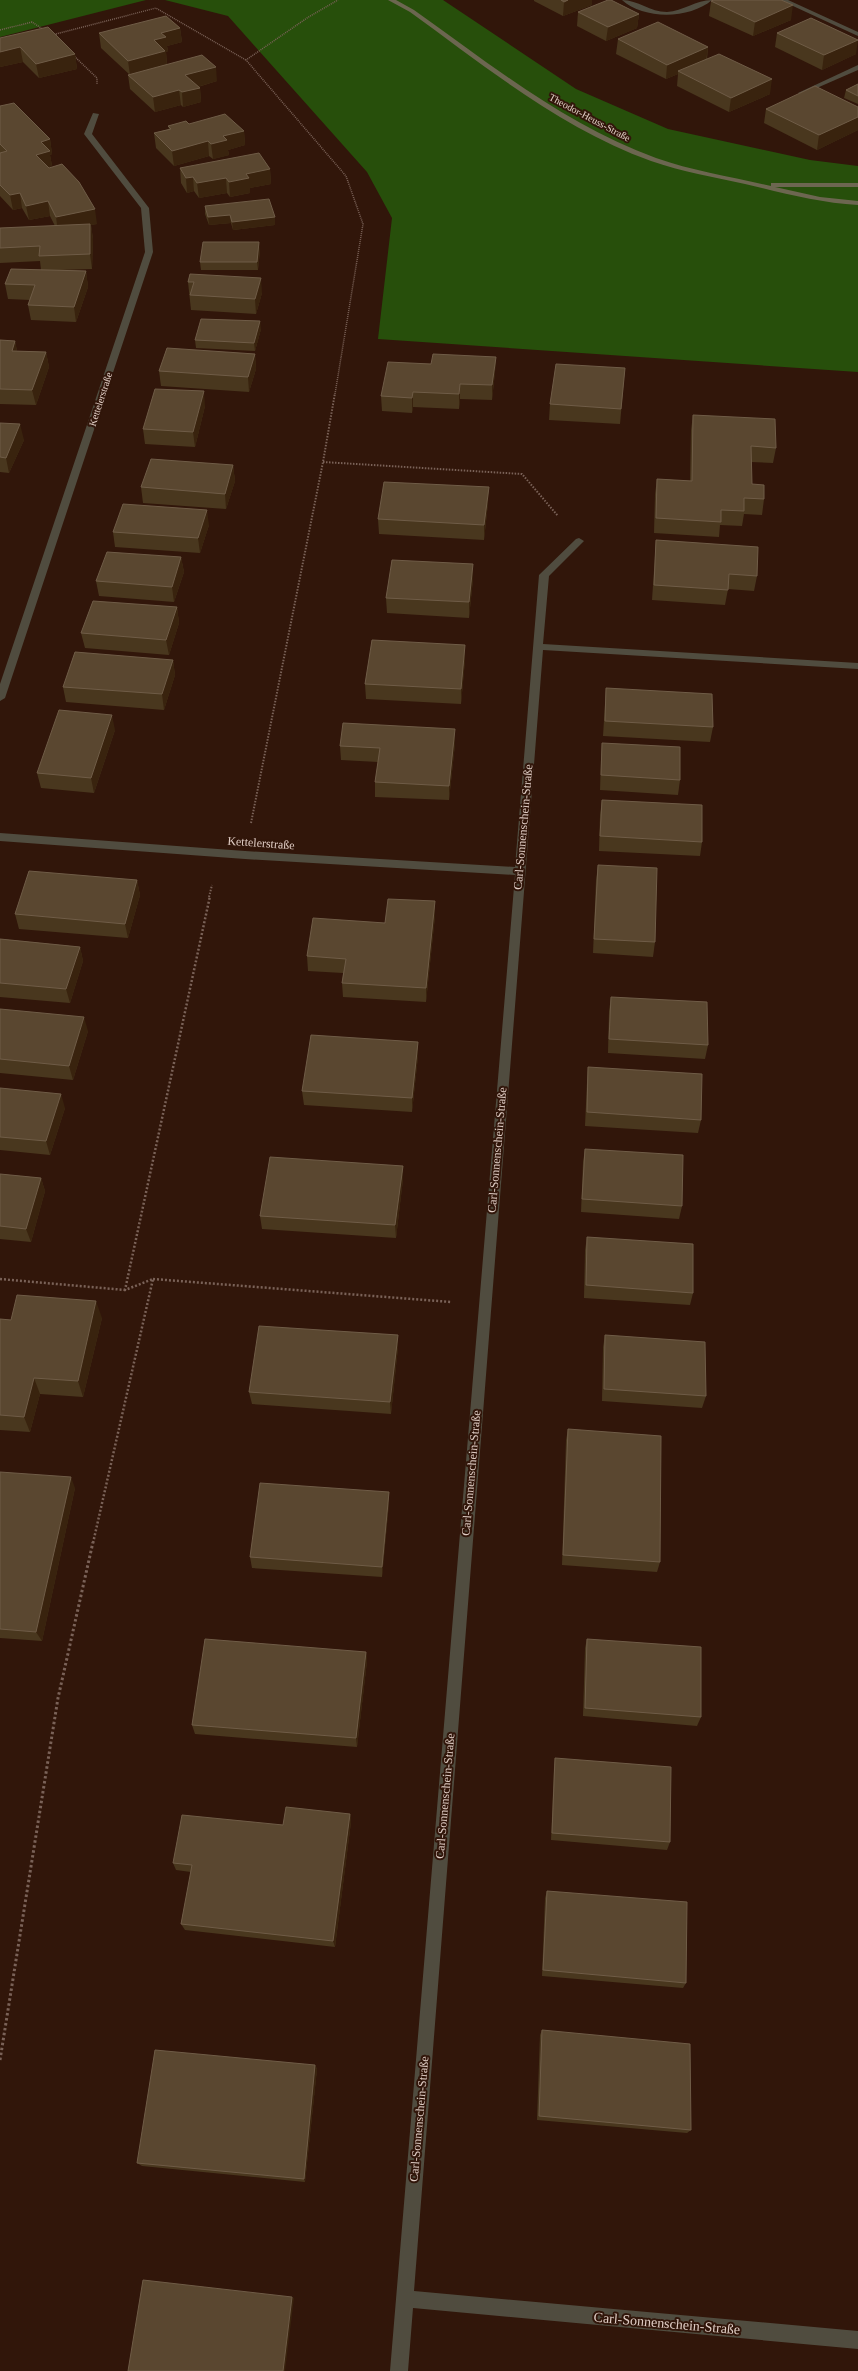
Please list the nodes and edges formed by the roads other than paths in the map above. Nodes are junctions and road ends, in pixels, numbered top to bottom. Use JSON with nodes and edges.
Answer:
{"nodes":[{"id":1,"x":391,"y":0,"type":"edge"},
{"id":2,"x":625,"y":0,"type":"edge"},
{"id":3,"x":709,"y":0,"type":"edge"},
{"id":4,"x":783,"y":0,"type":"edge"},
{"id":5,"x":858,"y":34,"type":"edge"},
{"id":6,"x":858,"y":67,"type":"edge"},
{"id":7,"x":801,"y":93,"type":"edge"},
{"id":8,"x":95,"y":114,"type":"road end"},
{"id":9,"x":757,"y":185,"type":"junction"},
{"id":10,"x":858,"y":185,"type":"edge"},
{"id":11,"x":858,"y":202,"type":"edge"},
{"id":12,"x":579,"y":541,"type":"road end"},
{"id":13,"x":538,"y":647,"type":"junction"},
{"id":14,"x":858,"y":666,"type":"edge"},
{"id":15,"x":0,"y":698,"type":"edge"},
{"id":16,"x":0,"y":837,"type":"edge"},
{"id":17,"x":520,"y":871,"type":"junction"},
{"id":18,"x":404,"y":2299,"type":"junction"},
{"id":19,"x":858,"y":2340,"type":"edge"},
{"id":20,"x":399,"y":2371,"type":"edge"}],
"edges":[{"from":1,"to":9,"type":"street","name":"Theodor-Heuss-Straße"},
{"from":2,"to":3,"type":"street"},
{"from":4,"to":5,"type":"street"},
{"from":6,"to":7,"type":"street"},
{"from":8,"to":15,"type":"street","name":"Kettelerstraße"},
{"from":9,"to":10,"type":"street","name":"Theodor-Heuss-Straße"},
{"from":9,"to":11,"type":"street","name":"Theodor-Heuss-Straße"},
{"from":12,"to":13,"type":"street","name":"Carl-Sonnenschein-Straße"},
{"from":13,"to":14,"type":"street"},
{"from":13,"to":17,"type":"street","name":"Carl-Sonnenschein-Straße"},
{"from":16,"to":17,"type":"street","name":"Kettelerstraße"},
{"from":17,"to":18,"type":"street","name":"Carl-Sonnenschein-Straße"},
{"from":18,"to":19,"type":"street","name":"Carl-Sonnenschein-Straße"},
{"from":18,"to":20,"type":"street","name":"Carl-Sonnenschein-Straße"}]}
